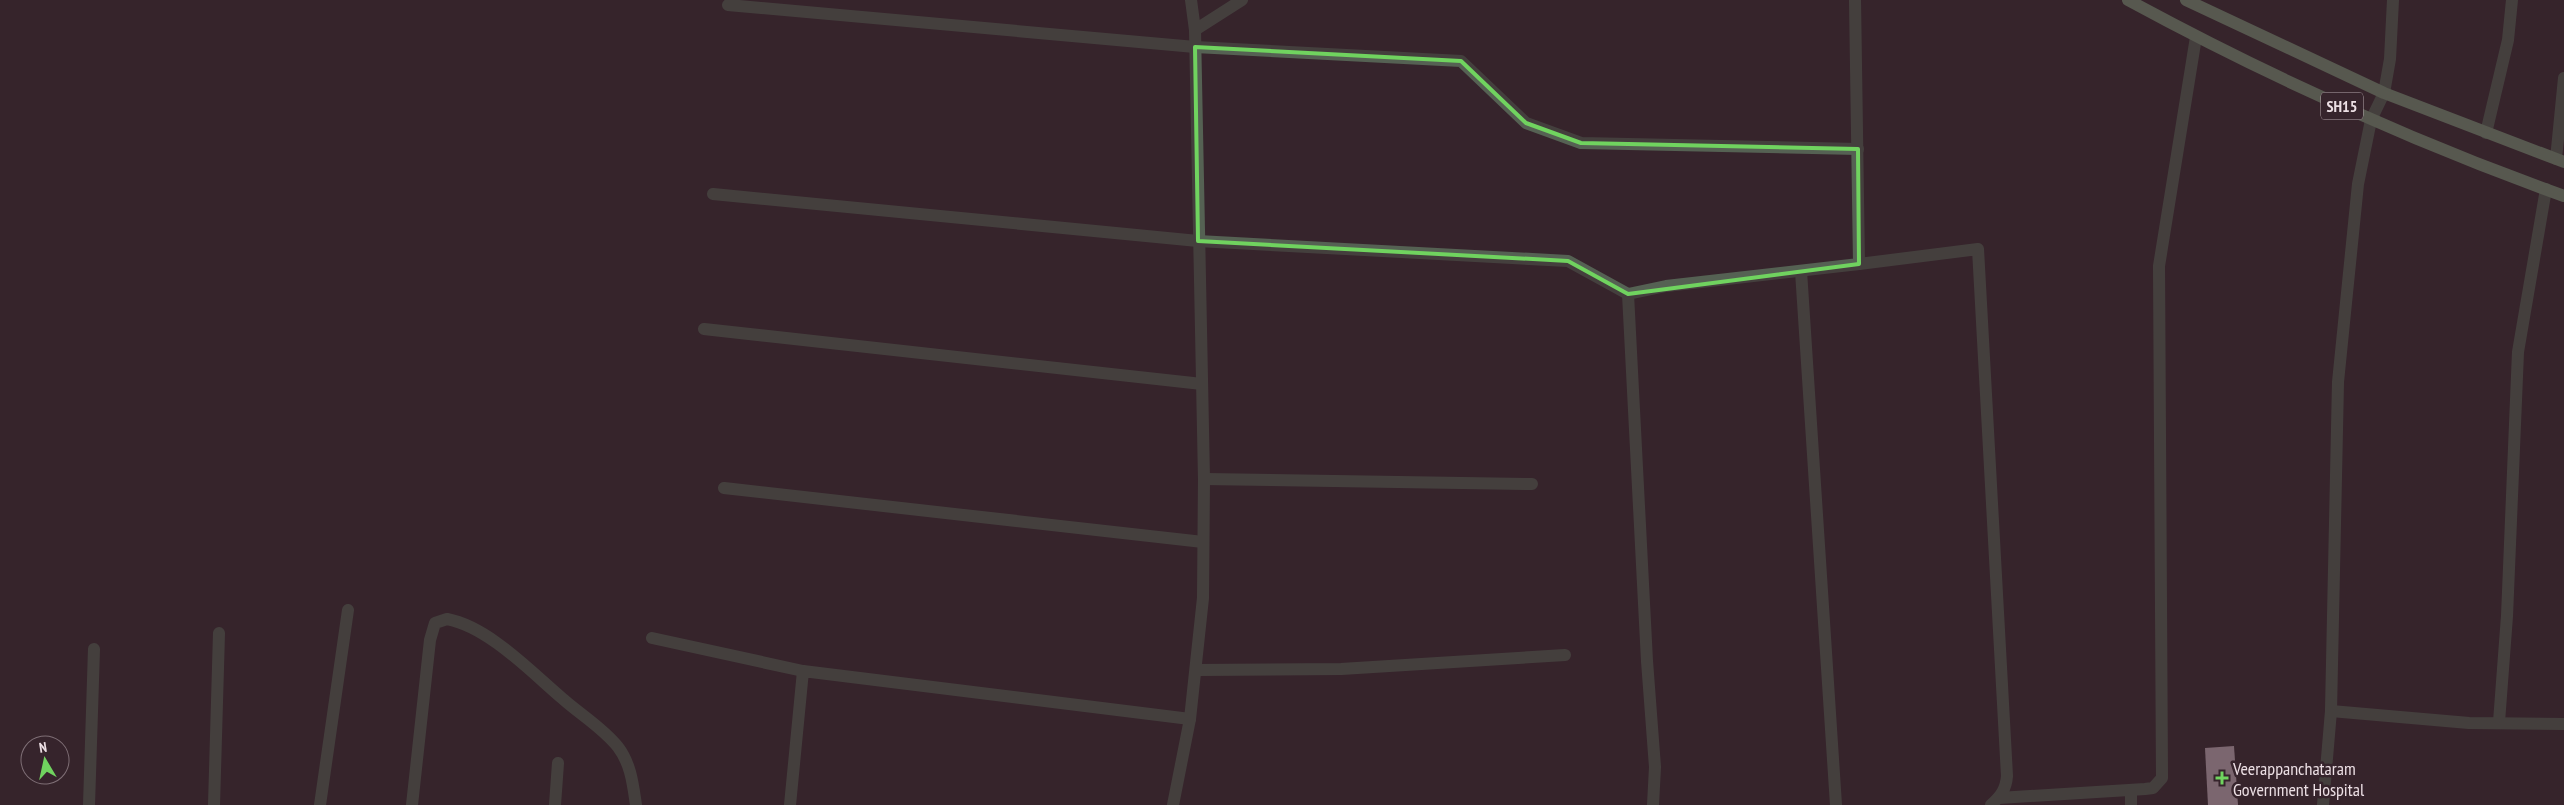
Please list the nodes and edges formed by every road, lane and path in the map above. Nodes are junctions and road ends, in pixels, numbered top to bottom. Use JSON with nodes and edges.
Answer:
{"nodes":[{"id":1,"x":1191,"y":0,"type":"edge"},
{"id":2,"x":1242,"y":0,"type":"edge"},
{"id":3,"x":1856,"y":0,"type":"edge"},
{"id":4,"x":2128,"y":0,"type":"edge"},
{"id":5,"x":2186,"y":0,"type":"edge"},
{"id":6,"x":2393,"y":0,"type":"edge"},
{"id":7,"x":2512,"y":0,"type":"edge"},
{"id":8,"x":728,"y":4,"type":"dead end"},
{"id":9,"x":1195,"y":30,"type":"junction"},
{"id":10,"x":2196,"y":38,"type":"junction"},
{"id":11,"x":1195,"y":47,"type":"junction"},
{"id":12,"x":2564,"y":78,"type":"edge"},
{"id":13,"x":2384,"y":93,"type":"junction"},
{"id":14,"x":2371,"y":120,"type":"junction"},
{"id":15,"x":2486,"y":133,"type":"junction"},
{"id":16,"x":1858,"y":149,"type":"junction"},
{"id":17,"x":2560,"y":161,"type":"edge"},
{"id":18,"x":2546,"y":189,"type":"junction"},
{"id":19,"x":713,"y":194,"type":"dead end"},
{"id":20,"x":2564,"y":196,"type":"edge"},
{"id":21,"x":1198,"y":241,"type":"junction"},
{"id":22,"x":1858,"y":264,"type":"junction"},
{"id":23,"x":1801,"y":271,"type":"junction"},
{"id":24,"x":1628,"y":294,"type":"junction"},
{"id":25,"x":704,"y":329,"type":"dead end"},
{"id":26,"x":1202,"y":384,"type":"junction"},
{"id":27,"x":1204,"y":479,"type":"junction"},
{"id":28,"x":1532,"y":484,"type":"dead end"},
{"id":29,"x":724,"y":488,"type":"dead end"},
{"id":30,"x":1203,"y":542,"type":"junction"},
{"id":31,"x":348,"y":610,"type":"dead end"},
{"id":32,"x":219,"y":633,"type":"dead end"},
{"id":33,"x":652,"y":638,"type":"dead end"},
{"id":34,"x":94,"y":648,"type":"dead end"},
{"id":35,"x":1565,"y":655,"type":"dead end"},
{"id":36,"x":1197,"y":670,"type":"junction"},
{"id":37,"x":803,"y":671,"type":"junction"},
{"id":38,"x":2331,"y":711,"type":"junction"},
{"id":39,"x":1190,"y":719,"type":"junction"},
{"id":40,"x":2499,"y":722,"type":"junction"},
{"id":41,"x":2564,"y":724,"type":"edge"},
{"id":42,"x":558,"y":763,"type":"dead end"},
{"id":43,"x":2131,"y":790,"type":"junction"},
{"id":44,"x":1995,"y":802,"type":"edge"},
{"id":45,"x":89,"y":805,"type":"edge"},
{"id":46,"x":214,"y":805,"type":"edge"},
{"id":47,"x":320,"y":805,"type":"edge"},
{"id":48,"x":412,"y":805,"type":"edge"},
{"id":49,"x":555,"y":805,"type":"edge"},
{"id":50,"x":636,"y":805,"type":"edge"},
{"id":51,"x":790,"y":805,"type":"edge"},
{"id":52,"x":1173,"y":805,"type":"edge"},
{"id":53,"x":1653,"y":805,"type":"edge"},
{"id":54,"x":1836,"y":805,"type":"edge"},
{"id":55,"x":2131,"y":805,"type":"edge"},
{"id":56,"x":2323,"y":805,"type":"edge"}],
"edges":[{"from":1,"to":9,"type":"street"},
{"from":2,"to":9,"type":"street"},
{"from":3,"to":16,"type":"street"},
{"from":4,"to":10,"type":"main road","number":"SH15"},
{"from":5,"to":13,"type":"main road","number":"SH15"},
{"from":6,"to":13,"type":"street"},
{"from":7,"to":15,"type":"street"},
{"from":8,"to":11,"type":"street"},
{"from":9,"to":11,"type":"street"},
{"from":10,"to":14,"type":"main road","number":"SH15"},
{"from":10,"to":43,"type":"street"},
{"from":11,"to":16,"type":"street"},
{"from":11,"to":21,"type":"street"},
{"from":12,"to":17,"type":"street"},
{"from":13,"to":14,"type":"street"},
{"from":13,"to":15,"type":"main road","number":"SH15"},
{"from":14,"to":18,"type":"main road","number":"SH15"},
{"from":14,"to":38,"type":"street"},
{"from":15,"to":17,"type":"main road","number":"SH15"},
{"from":16,"to":22,"type":"street"},
{"from":18,"to":20,"type":"main road","number":"SH15"},
{"from":18,"to":40,"type":"street"},
{"from":19,"to":21,"type":"street"},
{"from":21,"to":24,"type":"street"},
{"from":21,"to":26,"type":"street"},
{"from":22,"to":23,"type":"street"},
{"from":22,"to":44,"type":"street"},
{"from":23,"to":24,"type":"street"},
{"from":23,"to":54,"type":"street"},
{"from":24,"to":53,"type":"street"},
{"from":25,"to":26,"type":"street"},
{"from":26,"to":27,"type":"street"},
{"from":27,"to":28,"type":"street"},
{"from":27,"to":30,"type":"street"},
{"from":29,"to":30,"type":"street"},
{"from":30,"to":36,"type":"street"},
{"from":31,"to":47,"type":"street"},
{"from":32,"to":46,"type":"street"},
{"from":33,"to":37,"type":"street"},
{"from":34,"to":45,"type":"street"},
{"from":35,"to":36,"type":"street"},
{"from":36,"to":39,"type":"street"},
{"from":37,"to":39,"type":"street"},
{"from":37,"to":51,"type":"street"},
{"from":38,"to":40,"type":"street"},
{"from":38,"to":56,"type":"street"},
{"from":39,"to":52,"type":"street"},
{"from":40,"to":41,"type":"street"},
{"from":42,"to":49,"type":"street"},
{"from":43,"to":44,"type":"street"},
{"from":43,"to":55,"type":"street"},
{"from":48,"to":50,"type":"street"}]}
